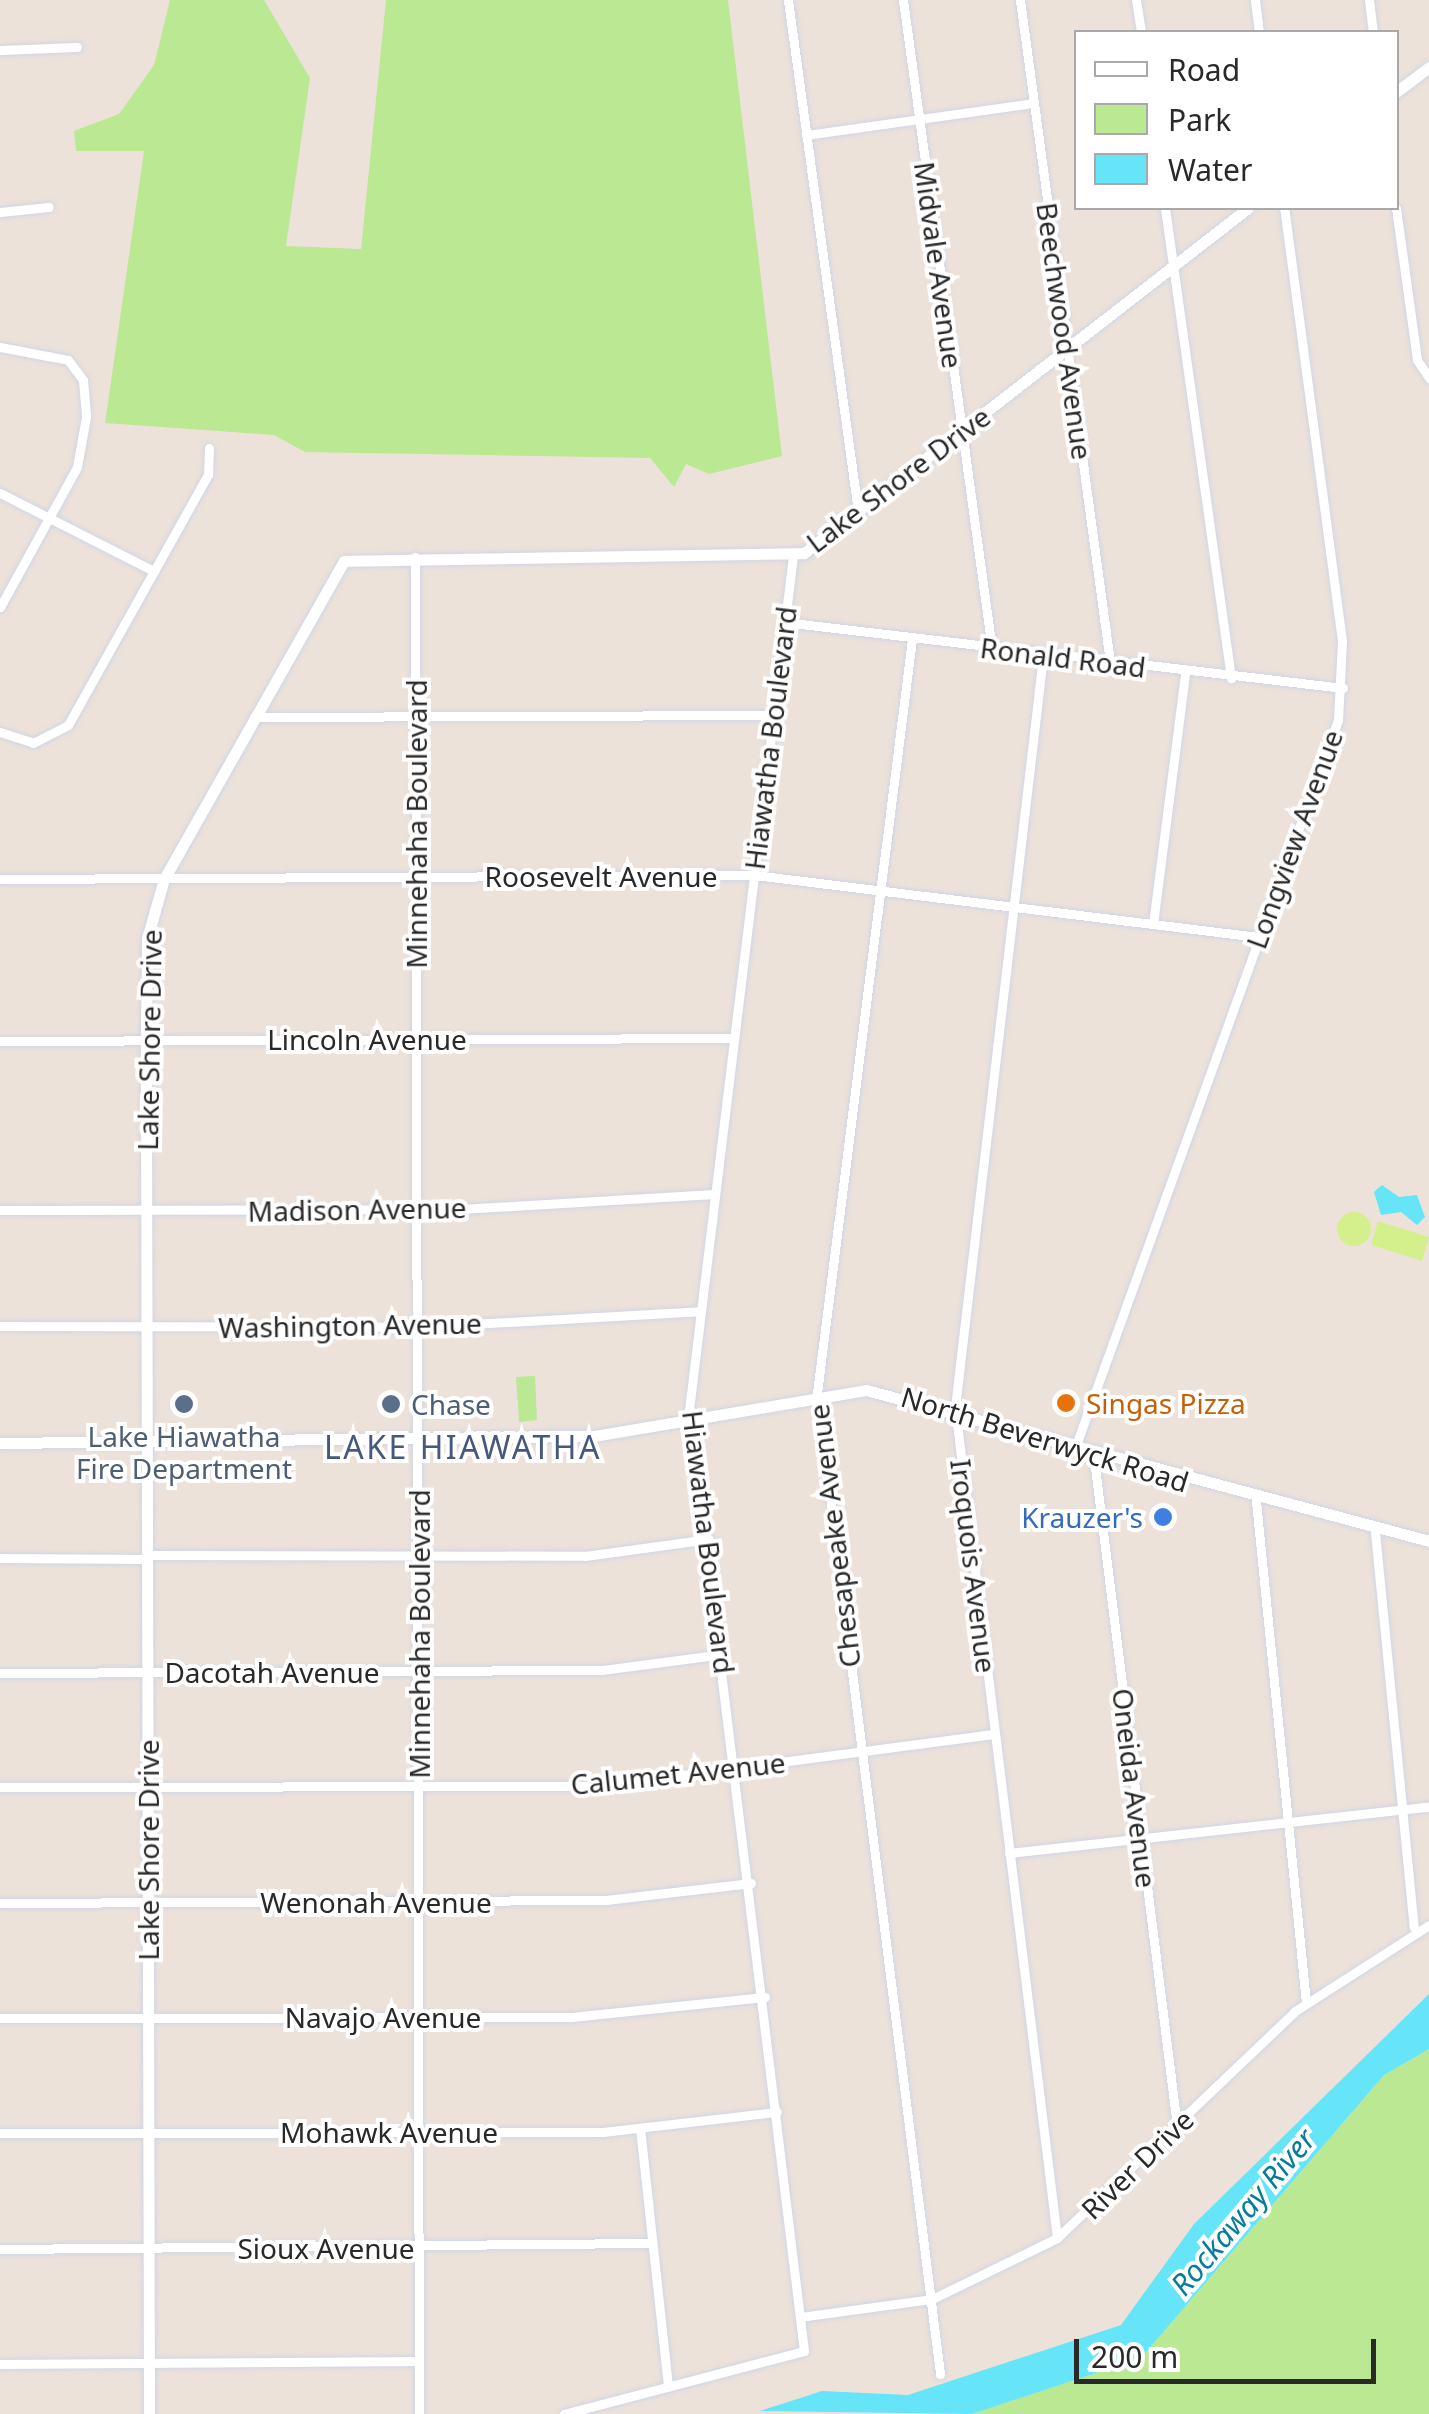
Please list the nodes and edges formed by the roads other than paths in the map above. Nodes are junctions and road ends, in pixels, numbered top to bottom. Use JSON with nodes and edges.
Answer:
{"nodes":[{"id":1,"x":788,"y":0,"type":"edge"},
{"id":2,"x":903,"y":0,"type":"edge"},
{"id":3,"x":1020,"y":0,"type":"edge"},
{"id":4,"x":1136,"y":0,"type":"edge"},
{"id":5,"x":1255,"y":0,"type":"edge"},
{"id":6,"x":1368,"y":0,"type":"edge"},
{"id":7,"x":1141,"y":30,"type":"edge"},
{"id":8,"x":1260,"y":30,"type":"edge"},
{"id":9,"x":1373,"y":30,"type":"edge"},
{"id":10,"x":78,"y":47,"type":"dead end"},
{"id":11,"x":0,"y":50,"type":"edge"},
{"id":12,"x":1429,"y":67,"type":"edge"},
{"id":13,"x":1399,"y":90,"type":"edge"},
{"id":14,"x":1034,"y":103,"type":"junction"},
{"id":15,"x":919,"y":120,"type":"junction"},
{"id":16,"x":806,"y":135,"type":"junction"},
{"id":17,"x":49,"y":208,"type":"dead end"},
{"id":18,"x":1165,"y":210,"type":"edge"},
{"id":19,"x":1246,"y":210,"type":"edge"},
{"id":20,"x":1284,"y":210,"type":"edge"},
{"id":21,"x":1396,"y":210,"type":"edge"},
{"id":22,"x":0,"y":212,"type":"edge"},
{"id":23,"x":1173,"y":268,"type":"junction"},
{"id":24,"x":0,"y":347,"type":"edge"},
{"id":25,"x":1068,"y":350,"type":"junction"},
{"id":26,"x":1429,"y":378,"type":"edge"},
{"id":27,"x":962,"y":431,"type":"junction"},
{"id":28,"x":209,"y":448,"type":"dead end"},
{"id":29,"x":0,"y":493,"type":"edge"},
{"id":30,"x":858,"y":512,"type":"junction"},
{"id":31,"x":52,"y":515,"type":"junction"},
{"id":32,"x":415,"y":555,"type":"junction"},
{"id":33,"x":793,"y":555,"type":"junction"},
{"id":34,"x":154,"y":571,"type":"junction"},
{"id":35,"x":0,"y":606,"type":"edge"},
{"id":36,"x":784,"y":622,"type":"junction"},
{"id":37,"x":912,"y":638,"type":"junction"},
{"id":38,"x":992,"y":650,"type":"junction"},
{"id":39,"x":1043,"y":656,"type":"junction"},
{"id":40,"x":1110,"y":662,"type":"junction"},
{"id":41,"x":1185,"y":672,"type":"junction"},
{"id":42,"x":1231,"y":678,"type":"junction"},
{"id":43,"x":1342,"y":688,"type":"junction"},
{"id":44,"x":773,"y":715,"type":"junction"},
{"id":45,"x":416,"y":716,"type":"junction"},
{"id":46,"x":254,"y":717,"type":"junction"},
{"id":47,"x":0,"y":732,"type":"edge"},
{"id":48,"x":416,"y":876,"type":"junction"},
{"id":49,"x":754,"y":876,"type":"junction"},
{"id":50,"x":0,"y":879,"type":"edge"},
{"id":51,"x":164,"y":879,"type":"junction"},
{"id":52,"x":877,"y":890,"type":"junction"},
{"id":53,"x":1019,"y":906,"type":"junction"},
{"id":54,"x":1153,"y":924,"type":"junction"},
{"id":55,"x":1258,"y":937,"type":"junction"},
{"id":56,"x":733,"y":1038,"type":"junction"},
{"id":57,"x":417,"y":1039,"type":"junction"},
{"id":58,"x":146,"y":1040,"type":"junction"},
{"id":59,"x":0,"y":1041,"type":"edge"},
{"id":60,"x":714,"y":1194,"type":"junction"},
{"id":61,"x":418,"y":1209,"type":"junction"},
{"id":62,"x":0,"y":1210,"type":"edge"},
{"id":63,"x":148,"y":1212,"type":"junction"},
{"id":64,"x":700,"y":1311,"type":"junction"},
{"id":65,"x":0,"y":1326,"type":"edge"},
{"id":66,"x":147,"y":1327,"type":"junction"},
{"id":67,"x":418,"y":1327,"type":"junction"},
{"id":68,"x":816,"y":1393,"type":"junction"},
{"id":69,"x":955,"y":1407,"type":"junction"},
{"id":70,"x":693,"y":1424,"type":"junction"},
{"id":71,"x":418,"y":1441,"type":"junction"},
{"id":72,"x":147,"y":1442,"type":"junction"},
{"id":73,"x":0,"y":1443,"type":"edge"},
{"id":74,"x":1076,"y":1445,"type":"junction"},
{"id":75,"x":1093,"y":1451,"type":"junction"},
{"id":76,"x":1256,"y":1501,"type":"junction"},
{"id":77,"x":1374,"y":1532,"type":"junction"},
{"id":78,"x":709,"y":1539,"type":"junction"},
{"id":79,"x":1429,"y":1541,"type":"edge"},
{"id":80,"x":418,"y":1556,"type":"junction"},
{"id":81,"x":148,"y":1557,"type":"junction"},
{"id":82,"x":0,"y":1558,"type":"edge"},
{"id":83,"x":723,"y":1654,"type":"junction"},
{"id":84,"x":419,"y":1672,"type":"junction"},
{"id":85,"x":0,"y":1673,"type":"edge"},
{"id":86,"x":148,"y":1673,"type":"junction"},
{"id":87,"x":995,"y":1734,"type":"junction"},
{"id":88,"x":861,"y":1751,"type":"junction"},
{"id":89,"x":737,"y":1768,"type":"junction"},
{"id":90,"x":148,"y":1787,"type":"junction"},
{"id":91,"x":420,"y":1787,"type":"junction"},
{"id":92,"x":0,"y":1788,"type":"edge"},
{"id":93,"x":1429,"y":1807,"type":"edge"},
{"id":94,"x":1402,"y":1810,"type":"junction"},
{"id":95,"x":1288,"y":1822,"type":"junction"},
{"id":96,"x":1141,"y":1840,"type":"junction"},
{"id":97,"x":1010,"y":1853,"type":"junction"},
{"id":98,"x":751,"y":1883,"type":"junction"},
{"id":99,"x":420,"y":1901,"type":"junction"},
{"id":100,"x":148,"y":1902,"type":"junction"},
{"id":101,"x":0,"y":1903,"type":"edge"},
{"id":102,"x":1429,"y":1925,"type":"edge"},
{"id":103,"x":1414,"y":1927,"type":"junction"},
{"id":104,"x":764,"y":1996,"type":"junction"},
{"id":105,"x":1306,"y":2003,"type":"junction"},
{"id":106,"x":0,"y":2018,"type":"edge"},
{"id":107,"x":148,"y":2018,"type":"junction"},
{"id":108,"x":420,"y":2018,"type":"junction"},
{"id":109,"x":778,"y":2112,"type":"junction"},
{"id":110,"x":1177,"y":2126,"type":"junction"},
{"id":111,"x":640,"y":2128,"type":"junction"},
{"id":112,"x":419,"y":2132,"type":"junction"},
{"id":113,"x":0,"y":2133,"type":"edge"},
{"id":114,"x":148,"y":2133,"type":"junction"},
{"id":115,"x":1057,"y":2238,"type":"junction"},
{"id":116,"x":652,"y":2243,"type":"junction"},
{"id":117,"x":148,"y":2248,"type":"junction"},
{"id":118,"x":419,"y":2248,"type":"junction"},
{"id":119,"x":0,"y":2249,"type":"edge"},
{"id":120,"x":929,"y":2299,"type":"junction"},
{"id":121,"x":800,"y":2317,"type":"junction"},
{"id":122,"x":419,"y":2362,"type":"junction"},
{"id":123,"x":0,"y":2364,"type":"edge"},
{"id":124,"x":148,"y":2364,"type":"junction"},
{"id":125,"x":940,"y":2374,"type":"dead end"},
{"id":126,"x":668,"y":2386,"type":"junction"},
{"id":127,"x":149,"y":2414,"type":"edge"},
{"id":128,"x":419,"y":2414,"type":"edge"},
{"id":129,"x":564,"y":2414,"type":"edge"}],
"edges":[{"from":1,"to":16,"type":"street"},
{"from":2,"to":15,"type":"street","name":"Midvale Avenue"},
{"from":3,"to":14,"type":"street","name":"Beechwood Avenue"},
{"from":4,"to":7,"type":"street"},
{"from":5,"to":8,"type":"street"},
{"from":6,"to":9,"type":"street"},
{"from":10,"to":11,"type":"street"},
{"from":12,"to":13,"type":"street"},
{"from":14,"to":15,"type":"street"},
{"from":14,"to":25,"type":"street","name":"Beechwood Avenue"},
{"from":15,"to":16,"type":"street"},
{"from":15,"to":27,"type":"street","name":"Midvale Avenue"},
{"from":16,"to":30,"type":"street"},
{"from":17,"to":22,"type":"street"},
{"from":18,"to":23,"type":"street"},
{"from":19,"to":23,"type":"street","name":"Lake Shore Drive"},
{"from":20,"to":43,"type":"street","name":"Longview Avenue"},
{"from":21,"to":26,"type":"street"},
{"from":23,"to":25,"type":"street","name":"Lake Shore Drive"},
{"from":23,"to":42,"type":"street"},
{"from":24,"to":31,"type":"street"},
{"from":25,"to":27,"type":"street","name":"Lake Shore Drive"},
{"from":25,"to":40,"type":"street","name":"Beechwood Avenue"},
{"from":27,"to":30,"type":"street","name":"Lake Shore Drive"},
{"from":27,"to":38,"type":"street","name":"Midvale Avenue"},
{"from":28,"to":34,"type":"street"},
{"from":29,"to":31,"type":"street"},
{"from":30,"to":33,"type":"street","name":"Lake Shore Drive"},
{"from":31,"to":34,"type":"street"},
{"from":31,"to":35,"type":"street"},
{"from":32,"to":33,"type":"street","name":"Lake Shore Drive"},
{"from":32,"to":45,"type":"street","name":"Minnehaha Boulevard"},
{"from":32,"to":46,"type":"street","name":"Lake Shore Drive"},
{"from":33,"to":36,"type":"street","name":"Hiawatha Boulevard"},
{"from":34,"to":47,"type":"street"},
{"from":36,"to":37,"type":"street","name":"Ronald Road"},
{"from":36,"to":44,"type":"street","name":"Hiawatha Boulevard"},
{"from":37,"to":38,"type":"street","name":"Ronald Road"},
{"from":37,"to":52,"type":"street","name":"Chesapeake Avenue"},
{"from":38,"to":39,"type":"street","name":"Ronald Road"},
{"from":39,"to":40,"type":"street","name":"Ronald Road"},
{"from":39,"to":53,"type":"street","name":"Iroquois Avenue"},
{"from":40,"to":41,"type":"street","name":"Ronald Road"},
{"from":41,"to":42,"type":"street","name":"Ronald Road"},
{"from":41,"to":54,"type":"street"},
{"from":42,"to":43,"type":"street","name":"Ronald Road"},
{"from":43,"to":55,"type":"street","name":"Longview Avenue"},
{"from":44,"to":45,"type":"street"},
{"from":44,"to":49,"type":"street","name":"Hiawatha Boulevard"},
{"from":45,"to":46,"type":"street"},
{"from":45,"to":48,"type":"street","name":"Minnehaha Boulevard"},
{"from":46,"to":51,"type":"street","name":"Lake Shore Drive"},
{"from":48,"to":49,"type":"street","name":"Roosevelt Avenue"},
{"from":48,"to":51,"type":"street","name":"Roosevelt Avenue"},
{"from":48,"to":57,"type":"street","name":"Minnehaha Boulevard"},
{"from":49,"to":52,"type":"street","name":"Roosevelt Avenue"},
{"from":49,"to":56,"type":"street","name":"Hiawatha Boulevard"},
{"from":50,"to":51,"type":"street","name":"Roosevelt Avenue"},
{"from":51,"to":58,"type":"street","name":"Lake Shore Drive"},
{"from":52,"to":53,"type":"street","name":"Roosevelt Avenue"},
{"from":52,"to":68,"type":"street","name":"Chesapeake Avenue"},
{"from":53,"to":54,"type":"street","name":"Roosevelt Avenue"},
{"from":53,"to":69,"type":"street","name":"Iroquois Avenue"},
{"from":54,"to":55,"type":"street","name":"Roosevelt Avenue"},
{"from":55,"to":74,"type":"street","name":"Longview Avenue"},
{"from":56,"to":57,"type":"street","name":"Lincoln Avenue"},
{"from":56,"to":60,"type":"street","name":"Hiawatha Boulevard"},
{"from":57,"to":58,"type":"street","name":"Lincoln Avenue"},
{"from":57,"to":61,"type":"street","name":"Minnehaha Boulevard"},
{"from":58,"to":59,"type":"street","name":"Lincoln Avenue"},
{"from":58,"to":63,"type":"street","name":"Lake Shore Drive"},
{"from":60,"to":61,"type":"street","name":"Madison Avenue"},
{"from":60,"to":64,"type":"street","name":"Hiawatha Boulevard"},
{"from":61,"to":63,"type":"street","name":"Madison Avenue"},
{"from":61,"to":67,"type":"street","name":"Minnehaha Boulevard"},
{"from":62,"to":63,"type":"street","name":"Madison Avenue"},
{"from":63,"to":66,"type":"street","name":"Lake Shore Drive"},
{"from":64,"to":67,"type":"street","name":"Washington Avenue"},
{"from":64,"to":70,"type":"street","name":"Hiawatha Boulevard"},
{"from":65,"to":66,"type":"street","name":"Washington Avenue"},
{"from":66,"to":67,"type":"street","name":"Washington Avenue"},
{"from":66,"to":72,"type":"street","name":"Lake Shore Drive"},
{"from":67,"to":71,"type":"street","name":"Minnehaha Boulevard"},
{"from":68,"to":69,"type":"street","name":"North Beverwyck Road"},
{"from":68,"to":70,"type":"street","name":"North Beverwyck Road"},
{"from":68,"to":88,"type":"street","name":"Chesapeake Avenue"},
{"from":69,"to":74,"type":"street","name":"North Beverwyck Road"},
{"from":69,"to":87,"type":"street","name":"Iroquois Avenue"},
{"from":70,"to":71,"type":"street","name":"North Beverwyck Road"},
{"from":70,"to":78,"type":"street","name":"Hiawatha Boulevard"},
{"from":71,"to":72,"type":"street","name":"North Beverwyck Road"},
{"from":71,"to":80,"type":"street","name":"Minnehaha Boulevard"},
{"from":72,"to":73,"type":"street","name":"North Beverwyck Road"},
{"from":72,"to":81,"type":"street","name":"Lake Shore Drive"},
{"from":74,"to":75,"type":"street","name":"North Beverwyck Road"},
{"from":75,"to":76,"type":"street","name":"North Beverwyck Road"},
{"from":75,"to":96,"type":"street","name":"Oneida Avenue"},
{"from":76,"to":77,"type":"street","name":"North Beverwyck Road"},
{"from":76,"to":95,"type":"street"},
{"from":77,"to":79,"type":"street","name":"North Beverwyck Road"},
{"from":77,"to":94,"type":"street"},
{"from":78,"to":80,"type":"street"},
{"from":78,"to":83,"type":"street","name":"Hiawatha Boulevard"},
{"from":80,"to":81,"type":"street"},
{"from":80,"to":84,"type":"street","name":"Minnehaha Boulevard"},
{"from":81,"to":82,"type":"street"},
{"from":81,"to":86,"type":"street","name":"Lake Shore Drive"},
{"from":83,"to":84,"type":"street","name":"Dacotah Avenue"},
{"from":83,"to":89,"type":"street","name":"Hiawatha Boulevard"},
{"from":84,"to":86,"type":"street","name":"Dacotah Avenue"},
{"from":84,"to":91,"type":"street","name":"Minnehaha Boulevard"},
{"from":85,"to":86,"type":"street","name":"Dacotah Avenue"},
{"from":86,"to":90,"type":"street","name":"Lake Shore Drive"},
{"from":87,"to":88,"type":"street","name":"Calumet Avenue"},
{"from":87,"to":97,"type":"street","name":"Iroquois Avenue"},
{"from":88,"to":89,"type":"street","name":"Calumet Avenue"},
{"from":88,"to":120,"type":"street","name":"Chesapeake Avenue"},
{"from":89,"to":91,"type":"street","name":"Calumet Avenue"},
{"from":89,"to":98,"type":"street","name":"Hiawatha Boulevard"},
{"from":90,"to":91,"type":"street","name":"Calumet Avenue"},
{"from":90,"to":92,"type":"street","name":"Calumet Avenue"},
{"from":90,"to":100,"type":"street","name":"Lake Shore Drive"},
{"from":91,"to":99,"type":"street","name":"Minnehaha Boulevard"},
{"from":93,"to":94,"type":"street"},
{"from":94,"to":95,"type":"street"},
{"from":94,"to":103,"type":"street"},
{"from":95,"to":96,"type":"street"},
{"from":95,"to":105,"type":"street"},
{"from":96,"to":97,"type":"street"},
{"from":96,"to":110,"type":"street","name":"Oneida Avenue"},
{"from":97,"to":115,"type":"street","name":"Iroquois Avenue"},
{"from":98,"to":99,"type":"street","name":"Wenonah Avenue"},
{"from":98,"to":104,"type":"street","name":"Hiawatha Boulevard"},
{"from":99,"to":100,"type":"street","name":"Wenonah Avenue"},
{"from":99,"to":108,"type":"street","name":"Minnehaha Boulevard"},
{"from":100,"to":101,"type":"street","name":"Wenonah Avenue"},
{"from":100,"to":107,"type":"street","name":"Lake Shore Drive"},
{"from":102,"to":103,"type":"street","name":"River Drive"},
{"from":103,"to":105,"type":"street","name":"River Drive"},
{"from":104,"to":108,"type":"street","name":"Navajo Avenue"},
{"from":104,"to":109,"type":"street","name":"Hiawatha Boulevard"},
{"from":105,"to":110,"type":"street","name":"River Drive"},
{"from":106,"to":107,"type":"street","name":"Navajo Avenue"},
{"from":107,"to":108,"type":"street","name":"Navajo Avenue"},
{"from":107,"to":114,"type":"street","name":"Lake Shore Drive"},
{"from":108,"to":112,"type":"street","name":"Minnehaha Boulevard"},
{"from":109,"to":111,"type":"street","name":"Mohawk Avenue"},
{"from":109,"to":121,"type":"street","name":"Hiawatha Boulevard"},
{"from":110,"to":115,"type":"street","name":"River Drive"},
{"from":111,"to":112,"type":"street","name":"Mohawk Avenue"},
{"from":111,"to":116,"type":"street"},
{"from":112,"to":114,"type":"street","name":"Mohawk Avenue"},
{"from":112,"to":118,"type":"street","name":"Minnehaha Boulevard"},
{"from":113,"to":114,"type":"street","name":"Mohawk Avenue"},
{"from":114,"to":117,"type":"street","name":"Lake Shore Drive"},
{"from":115,"to":120,"type":"street","name":"River Drive"},
{"from":116,"to":118,"type":"street","name":"Sioux Avenue"},
{"from":116,"to":126,"type":"street"},
{"from":117,"to":118,"type":"street","name":"Sioux Avenue"},
{"from":117,"to":119,"type":"street","name":"Sioux Avenue"},
{"from":117,"to":124,"type":"street","name":"Lake Shore Drive"},
{"from":118,"to":122,"type":"street","name":"Minnehaha Boulevard"},
{"from":120,"to":121,"type":"street","name":"River Drive"},
{"from":120,"to":125,"type":"street","name":"Chesapeake Avenue"},
{"from":121,"to":126,"type":"street","name":"Hiawatha Boulevard"},
{"from":122,"to":124,"type":"street"},
{"from":122,"to":128,"type":"street","name":"Minnehaha Boulevard"},
{"from":123,"to":124,"type":"street"},
{"from":124,"to":127,"type":"street","name":"Lake Shore Drive"},
{"from":126,"to":129,"type":"street"}]}
